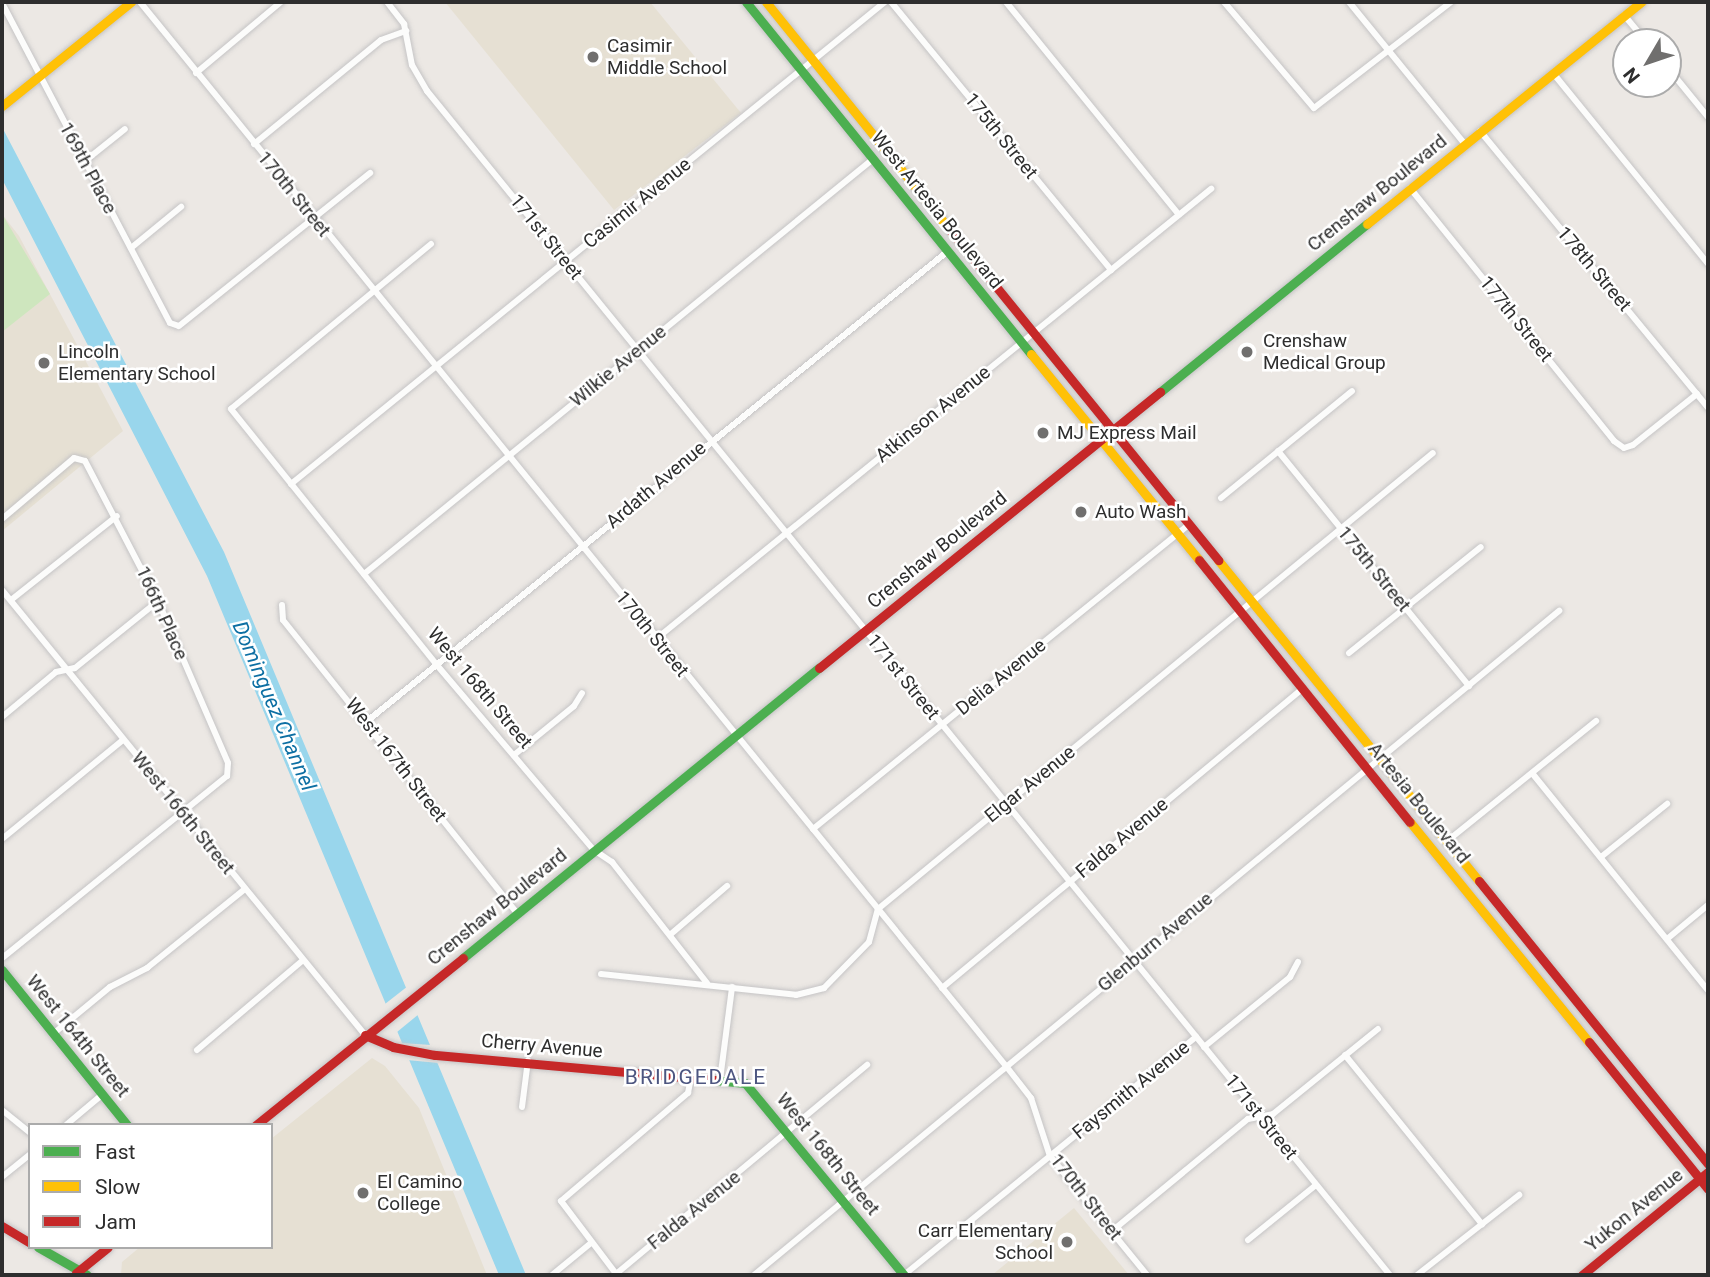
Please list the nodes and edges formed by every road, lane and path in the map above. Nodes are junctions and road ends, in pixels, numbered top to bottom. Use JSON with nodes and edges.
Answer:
{"nodes":[{"id":1,"x":131,"y":2,"type":"edge"},
{"id":2,"x":140,"y":2,"type":"edge"},
{"id":3,"x":281,"y":2,"type":"edge"},
{"id":4,"x":387,"y":2,"type":"edge"},
{"id":5,"x":746,"y":2,"type":"edge"},
{"id":6,"x":766,"y":2,"type":"edge"},
{"id":7,"x":885,"y":2,"type":"edge"},
{"id":8,"x":891,"y":2,"type":"edge"},
{"id":9,"x":1006,"y":2,"type":"edge"},
{"id":10,"x":1224,"y":2,"type":"edge"},
{"id":11,"x":1349,"y":2,"type":"edge"},
{"id":12,"x":1451,"y":2,"type":"edge"},
{"id":13,"x":1640,"y":2,"type":"edge"},
{"id":14,"x":2,"y":3,"type":"edge"},
{"id":15,"x":1624,"y":15,"type":"junction"},
{"id":16,"x":1635,"y":28,"type":"edge"},
{"id":17,"x":406,"y":31,"type":"junction"},
{"id":18,"x":1390,"y":52,"type":"junction"},
{"id":19,"x":813,"y":60,"type":"junction"},
{"id":20,"x":801,"y":69,"type":"junction"},
{"id":21,"x":196,"y":73,"type":"junction"},
{"id":22,"x":1553,"y":73,"type":"junction"},
{"id":23,"x":39,"y":76,"type":"junction"},
{"id":24,"x":1682,"y":85,"type":"edge"},
{"id":25,"x":2,"y":106,"type":"edge"},
{"id":26,"x":1708,"y":117,"type":"edge"},
{"id":27,"x":125,"y":129,"type":"dead end"},
{"id":28,"x":1480,"y":131,"type":"junction"},
{"id":29,"x":254,"y":144,"type":"junction"},
{"id":30,"x":1465,"y":144,"type":"junction"},
{"id":31,"x":873,"y":159,"type":"junction"},
{"id":32,"x":85,"y":161,"type":"junction"},
{"id":33,"x":370,"y":173,"type":"dead end"},
{"id":34,"x":1410,"y":188,"type":"junction"},
{"id":35,"x":1211,"y":189,"type":"dead end"},
{"id":36,"x":181,"y":207,"type":"dead end"},
{"id":37,"x":1179,"y":215,"type":"junction"},
{"id":38,"x":314,"y":218,"type":"junction"},
{"id":39,"x":431,"y":244,"type":"dead end"},
{"id":40,"x":131,"y":248,"type":"junction"},
{"id":41,"x":948,"y":251,"type":"junction"},
{"id":42,"x":565,"y":261,"type":"junction"},
{"id":43,"x":1708,"y":264,"type":"edge"},
{"id":44,"x":1111,"y":270,"type":"junction"},
{"id":45,"x":374,"y":292,"type":"junction"},
{"id":46,"x":1035,"y":333,"type":"junction"},
{"id":47,"x":1022,"y":343,"type":"junction"},
{"id":48,"x":639,"y":350,"type":"junction"},
{"id":49,"x":435,"y":367,"type":"junction"},
{"id":50,"x":1352,"y":391,"type":"dead end"},
{"id":51,"x":1697,"y":394,"type":"junction"},
{"id":52,"x":1708,"y":408,"type":"edge"},
{"id":53,"x":1113,"y":429,"type":"junction"},
{"id":54,"x":711,"y":439,"type":"junction"},
{"id":55,"x":1101,"y":440,"type":"junction"},
{"id":56,"x":1278,"y":451,"type":"junction"},
{"id":57,"x":1433,"y":453,"type":"dead end"},
{"id":58,"x":506,"y":457,"type":"junction"},
{"id":59,"x":291,"y":484,"type":"junction"},
{"id":60,"x":1221,"y":498,"type":"dead end"},
{"id":61,"x":117,"y":516,"type":"junction"},
{"id":62,"x":2,"y":519,"type":"edge"},
{"id":63,"x":1189,"y":524,"type":"junction"},
{"id":64,"x":1341,"y":528,"type":"junction"},
{"id":65,"x":787,"y":532,"type":"junction"},
{"id":66,"x":1177,"y":533,"type":"junction"},
{"id":67,"x":581,"y":547,"type":"junction"},
{"id":68,"x":1480,"y":547,"type":"dead end"},
{"id":69,"x":364,"y":574,"type":"junction"},
{"id":70,"x":2,"y":590,"type":"edge"},
{"id":71,"x":11,"y":600,"type":"junction"},
{"id":72,"x":158,"y":601,"type":"junction"},
{"id":73,"x":1252,"y":602,"type":"junction"},
{"id":74,"x":282,"y":605,"type":"dead end"},
{"id":75,"x":1405,"y":608,"type":"junction"},
{"id":76,"x":1240,"y":611,"type":"junction"},
{"id":77,"x":1559,"y":611,"type":"dead end"},
{"id":78,"x":865,"y":630,"type":"junction"},
{"id":79,"x":656,"y":639,"type":"junction"},
{"id":80,"x":1349,"y":653,"type":"dead end"},
{"id":81,"x":436,"y":664,"type":"junction"},
{"id":82,"x":68,"y":671,"type":"junction"},
{"id":83,"x":1469,"y":686,"type":"junction"},
{"id":84,"x":1303,"y":688,"type":"junction"},
{"id":85,"x":582,"y":693,"type":"dead end"},
{"id":86,"x":2,"y":717,"type":"edge"},
{"id":87,"x":1596,"y":721,"type":"dead end"},
{"id":88,"x":366,"y":722,"type":"junction"},
{"id":89,"x":942,"y":724,"type":"junction"},
{"id":90,"x":735,"y":736,"type":"junction"},
{"id":91,"x":123,"y":740,"type":"junction"},
{"id":92,"x":514,"y":755,"type":"junction"},
{"id":93,"x":1378,"y":758,"type":"junction"},
{"id":94,"x":1367,"y":767,"type":"junction"},
{"id":95,"x":1532,"y":772,"type":"junction"},
{"id":96,"x":1007,"y":803,"type":"junction"},
{"id":97,"x":1667,"y":804,"type":"dead end"},
{"id":98,"x":182,"y":812,"type":"junction"},
{"id":99,"x":813,"y":830,"type":"junction"},
{"id":100,"x":2,"y":839,"type":"edge"},
{"id":101,"x":1446,"y":842,"type":"junction"},
{"id":102,"x":594,"y":850,"type":"junction"},
{"id":103,"x":1601,"y":857,"type":"junction"},
{"id":104,"x":1070,"y":882,"type":"junction"},
{"id":105,"x":727,"y":886,"type":"dead end"},
{"id":106,"x":245,"y":889,"type":"junction"},
{"id":107,"x":1708,"y":905,"type":"edge"},
{"id":108,"x":878,"y":909,"type":"junction"},
{"id":109,"x":517,"y":914,"type":"junction"},
{"id":110,"x":671,"y":934,"type":"junction"},
{"id":111,"x":1667,"y":939,"type":"junction"},
{"id":112,"x":2,"y":958,"type":"edge"},
{"id":113,"x":1133,"y":959,"type":"junction"},
{"id":114,"x":302,"y":961,"type":"junction"},
{"id":115,"x":1298,"y":962,"type":"dead end"},
{"id":116,"x":2,"y":970,"type":"edge"},
{"id":117,"x":601,"y":974,"type":"dead end"},
{"id":118,"x":707,"y":983,"type":"junction"},
{"id":119,"x":732,"y":987,"type":"junction"},
{"id":120,"x":942,"y":988,"type":"junction"},
{"id":121,"x":1708,"y":990,"type":"edge"},
{"id":122,"x":1378,"y":1029,"type":"dead end"},
{"id":123,"x":53,"y":1034,"type":"junction"},
{"id":124,"x":365,"y":1035,"type":"junction"},
{"id":125,"x":1196,"y":1037,"type":"junction"},
{"id":126,"x":1204,"y":1047,"type":"junction"},
{"id":127,"x":197,"y":1050,"type":"dead end"},
{"id":128,"x":1345,"y":1055,"type":"junction"},
{"id":129,"x":528,"y":1060,"type":"junction"},
{"id":130,"x":867,"y":1065,"type":"dead end"},
{"id":131,"x":1006,"y":1066,"type":"junction"},
{"id":132,"x":691,"y":1077,"type":"junction"},
{"id":133,"x":720,"y":1080,"type":"junction"},
{"id":134,"x":103,"y":1094,"type":"junction"},
{"id":135,"x":522,"y":1107,"type":"dead end"},
{"id":136,"x":2,"y":1110,"type":"edge"},
{"id":137,"x":1259,"y":1114,"type":"junction"},
{"id":138,"x":68,"y":1123,"type":"edge"},
{"id":139,"x":125,"y":1123,"type":"edge"},
{"id":140,"x":258,"y":1123,"type":"edge"},
{"id":141,"x":28,"y":1131,"type":"edge"},
{"id":142,"x":789,"y":1132,"type":"junction"},
{"id":143,"x":28,"y":1156,"type":"edge"},
{"id":144,"x":1050,"y":1156,"type":"junction"},
{"id":145,"x":1708,"y":1164,"type":"edge"},
{"id":146,"x":1704,"y":1176,"type":"edge"},
{"id":147,"x":2,"y":1177,"type":"edge"},
{"id":148,"x":1316,"y":1185,"type":"junction"},
{"id":149,"x":1708,"y":1189,"type":"edge"},
{"id":150,"x":1519,"y":1195,"type":"dead end"},
{"id":151,"x":844,"y":1201,"type":"junction"},
{"id":152,"x":1482,"y":1224,"type":"junction"},
{"id":153,"x":2,"y":1226,"type":"edge"},
{"id":154,"x":1112,"y":1231,"type":"junction"},
{"id":155,"x":1248,"y":1240,"type":"dead end"},
{"id":156,"x":28,"y":1241,"type":"edge"},
{"id":157,"x":591,"y":1243,"type":"junction"},
{"id":158,"x":41,"y":1249,"type":"edge"},
{"id":159,"x":106,"y":1249,"type":"edge"},
{"id":160,"x":80,"y":1274,"type":"edge"},
{"id":161,"x":552,"y":1275,"type":"edge"},
{"id":162,"x":617,"y":1275,"type":"edge"},
{"id":163,"x":754,"y":1275,"type":"edge"},
{"id":164,"x":904,"y":1275,"type":"edge"},
{"id":165,"x":1147,"y":1275,"type":"edge"},
{"id":166,"x":1390,"y":1275,"type":"edge"},
{"id":167,"x":1417,"y":1275,"type":"edge"},
{"id":168,"x":1582,"y":1275,"type":"edge"}],
"edges":[{"from":1,"to":23,"type":"main road"},
{"from":2,"to":21,"type":"street","name":"170th Street"},
{"from":3,"to":21,"type":"street"},
{"from":4,"to":17,"type":"street","name":"171st Street"},
{"from":5,"to":20,"type":"main road","name":"West Artesia Boulevard"},
{"from":6,"to":19,"type":"main road","name":"West Artesia Boulevard"},
{"from":7,"to":19,"type":"street","name":"Casimir Avenue"},
{"from":8,"to":44,"type":"street","name":"175th Street"},
{"from":9,"to":37,"type":"street"},
{"from":10,"to":18,"type":"street"},
{"from":11,"to":18,"type":"street"},
{"from":12,"to":18,"type":"street"},
{"from":13,"to":15,"type":"main road","name":"Crenshaw Boulevard"},
{"from":14,"to":23,"type":"street","name":"169th Place"},
{"from":15,"to":16,"type":"street"},
{"from":15,"to":22,"type":"main road","name":"Crenshaw Boulevard"},
{"from":17,"to":29,"type":"street"},
{"from":17,"to":42,"type":"street","name":"171st Street"},
{"from":18,"to":30,"type":"street"},
{"from":19,"to":20,"type":"street","name":"Casimir Avenue"},
{"from":19,"to":46,"type":"main road","name":"West Artesia Boulevard"},
{"from":20,"to":31,"type":"main road","name":"West Artesia Boulevard"},
{"from":20,"to":42,"type":"street","name":"Casimir Avenue"},
{"from":21,"to":29,"type":"street","name":"170th Street"},
{"from":22,"to":28,"type":"main road","name":"Crenshaw Boulevard"},
{"from":22,"to":43,"type":"street"},
{"from":23,"to":25,"type":"main road"},
{"from":23,"to":32,"type":"street","name":"169th Place"},
{"from":24,"to":26,"type":"street"},
{"from":27,"to":32,"type":"street"},
{"from":28,"to":30,"type":"main road","name":"Crenshaw Boulevard"},
{"from":28,"to":51,"type":"street","name":"178th Street"},
{"from":29,"to":38,"type":"street","name":"170th Street"},
{"from":30,"to":34,"type":"main road","name":"Crenshaw Boulevard"},
{"from":31,"to":41,"type":"main road","name":"West Artesia Boulevard"},
{"from":31,"to":48,"type":"street","name":"Wilkie Avenue"},
{"from":32,"to":40,"type":"street","name":"169th Place"},
{"from":33,"to":38,"type":"street"},
{"from":34,"to":51,"type":"street","name":"177th Street"},
{"from":34,"to":53,"type":"main road","name":"Crenshaw Boulevard"},
{"from":35,"to":37,"type":"street","name":"Atkinson Avenue"},
{"from":36,"to":40,"type":"street"},
{"from":37,"to":44,"type":"street","name":"Atkinson Avenue"},
{"from":38,"to":40,"type":"street","name":"169th Place"},
{"from":38,"to":45,"type":"street","name":"170th Street"},
{"from":39,"to":45,"type":"street"},
{"from":41,"to":47,"type":"main road","name":"West Artesia Boulevard"},
{"from":41,"to":54,"type":"street","name":"Ardath Avenue"},
{"from":42,"to":48,"type":"street","name":"171st Street"},
{"from":42,"to":49,"type":"street","name":"Casimir Avenue"},
{"from":44,"to":46,"type":"street","name":"Atkinson Avenue"},
{"from":45,"to":49,"type":"street","name":"170th Street"},
{"from":45,"to":59,"type":"street","name":"West 168th Street"},
{"from":46,"to":47,"type":"street","name":"Atkinson Avenue"},
{"from":46,"to":53,"type":"main road","name":"West Artesia Boulevard"},
{"from":47,"to":55,"type":"main road","name":"West Artesia Boulevard"},
{"from":47,"to":65,"type":"street","name":"Atkinson Avenue"},
{"from":48,"to":54,"type":"street","name":"171st Street"},
{"from":48,"to":58,"type":"street","name":"Wilkie Avenue"},
{"from":49,"to":58,"type":"street","name":"170th Street"},
{"from":49,"to":59,"type":"street","name":"Casimir Avenue"},
{"from":50,"to":56,"type":"street"},
{"from":51,"to":52,"type":"street","name":"178th Street"},
{"from":53,"to":55,"type":"main road","name":"Crenshaw Boulevard"},
{"from":53,"to":63,"type":"main road","name":"Artesia Boulevard"},
{"from":54,"to":65,"type":"street","name":"171st Street"},
{"from":54,"to":67,"type":"street","name":"Ardath Avenue"},
{"from":55,"to":66,"type":"main road","name":"Artesia Boulevard"},
{"from":55,"to":78,"type":"main road","name":"Crenshaw Boulevard"},
{"from":56,"to":60,"type":"street"},
{"from":56,"to":64,"type":"street","name":"175th Street"},
{"from":57,"to":64,"type":"street","name":"Elgar Avenue"},
{"from":58,"to":67,"type":"street","name":"170th Street"},
{"from":58,"to":69,"type":"street","name":"Wilkie Avenue"},
{"from":59,"to":69,"type":"street","name":"West 168th Street"},
{"from":61,"to":62,"type":"street","name":"166th Place"},
{"from":61,"to":71,"type":"street"},
{"from":61,"to":72,"type":"street","name":"166th Place"},
{"from":63,"to":66,"type":"street","name":"Delia Avenue"},
{"from":63,"to":73,"type":"main road","name":"Artesia Boulevard"},
{"from":64,"to":73,"type":"street","name":"Elgar Avenue"},
{"from":64,"to":75,"type":"street","name":"175th Street"},
{"from":65,"to":78,"type":"street","name":"171st Street"},
{"from":65,"to":79,"type":"street","name":"Atkinson Avenue"},
{"from":66,"to":76,"type":"main road","name":"Artesia Boulevard"},
{"from":66,"to":89,"type":"street","name":"Delia Avenue"},
{"from":67,"to":79,"type":"street","name":"170th Street"},
{"from":67,"to":81,"type":"street","name":"Ardath Avenue"},
{"from":68,"to":75,"type":"street"},
{"from":69,"to":81,"type":"street","name":"West 168th Street"},
{"from":70,"to":71,"type":"street","name":"West 166th Street"},
{"from":71,"to":82,"type":"street","name":"West 166th Street"},
{"from":72,"to":82,"type":"street"},
{"from":72,"to":98,"type":"street","name":"166th Place"},
{"from":73,"to":76,"type":"street","name":"Elgar Avenue"},
{"from":73,"to":93,"type":"main road","name":"Artesia Boulevard"},
{"from":74,"to":88,"type":"street","name":"West 167th Street"},
{"from":75,"to":80,"type":"street"},
{"from":75,"to":83,"type":"street","name":"175th Street"},
{"from":76,"to":84,"type":"main road","name":"Artesia Boulevard"},
{"from":76,"to":96,"type":"street","name":"Elgar Avenue"},
{"from":77,"to":83,"type":"street","name":"Glenburn Avenue"},
{"from":78,"to":89,"type":"street","name":"171st Street"},
{"from":78,"to":90,"type":"main road","name":"Crenshaw Boulevard"},
{"from":79,"to":90,"type":"street","name":"170th Street"},
{"from":81,"to":88,"type":"street","name":"Ardath Avenue"},
{"from":81,"to":92,"type":"street","name":"West 168th Street"},
{"from":82,"to":86,"type":"street"},
{"from":82,"to":91,"type":"street","name":"West 166th Street"},
{"from":83,"to":93,"type":"street","name":"Glenburn Avenue"},
{"from":84,"to":94,"type":"main road","name":"Artesia Boulevard"},
{"from":84,"to":104,"type":"street","name":"Falda Avenue"},
{"from":85,"to":92,"type":"street"},
{"from":87,"to":95,"type":"street"},
{"from":88,"to":109,"type":"street","name":"West 167th Street"},
{"from":89,"to":96,"type":"street","name":"171st Street"},
{"from":89,"to":99,"type":"street","name":"Delia Avenue"},
{"from":90,"to":99,"type":"street","name":"170th Street"},
{"from":90,"to":102,"type":"main road","name":"Crenshaw Boulevard"},
{"from":91,"to":98,"type":"street","name":"West 166th Street"},
{"from":91,"to":100,"type":"street"},
{"from":92,"to":102,"type":"street","name":"West 168th Street"},
{"from":93,"to":94,"type":"street","name":"Glenburn Avenue"},
{"from":93,"to":101,"type":"main road","name":"Artesia Boulevard"},
{"from":94,"to":113,"type":"street","name":"Glenburn Avenue"},
{"from":94,"to":146,"type":"main road","name":"Artesia Boulevard"},
{"from":95,"to":101,"type":"street"},
{"from":95,"to":103,"type":"street"},
{"from":96,"to":104,"type":"street","name":"171st Street"},
{"from":96,"to":108,"type":"street","name":"Elgar Avenue"},
{"from":97,"to":103,"type":"street"},
{"from":98,"to":106,"type":"street","name":"West 166th Street"},
{"from":98,"to":112,"type":"street"},
{"from":99,"to":108,"type":"street","name":"170th Street"},
{"from":101,"to":145,"type":"main road","name":"Artesia Boulevard"},
{"from":102,"to":109,"type":"main road","name":"Crenshaw Boulevard"},
{"from":102,"to":110,"type":"street","name":"West 168th Street"},
{"from":103,"to":111,"type":"street"},
{"from":104,"to":113,"type":"street","name":"171st Street"},
{"from":104,"to":120,"type":"street","name":"Falda Avenue"},
{"from":105,"to":110,"type":"street"},
{"from":106,"to":114,"type":"street","name":"West 166th Street"},
{"from":106,"to":123,"type":"street"},
{"from":107,"to":111,"type":"street"},
{"from":108,"to":119,"type":"street"},
{"from":108,"to":120,"type":"street","name":"170th Street"},
{"from":109,"to":124,"type":"main road","name":"Crenshaw Boulevard"},
{"from":110,"to":118,"type":"street","name":"West 168th Street"},
{"from":111,"to":121,"type":"street"},
{"from":113,"to":125,"type":"street","name":"171st Street"},
{"from":113,"to":131,"type":"street","name":"Glenburn Avenue"},
{"from":114,"to":124,"type":"street","name":"West 166th Street"},
{"from":114,"to":127,"type":"street"},
{"from":115,"to":126,"type":"street","name":"Faysmith Avenue"},
{"from":116,"to":123,"type":"main road","name":"West 164th Street"},
{"from":117,"to":118,"type":"street"},
{"from":118,"to":119,"type":"street"},
{"from":119,"to":133,"type":"street"},
{"from":120,"to":131,"type":"street","name":"170th Street"},
{"from":122,"to":128,"type":"street"},
{"from":123,"to":134,"type":"main road","name":"West 164th Street"},
{"from":124,"to":129,"type":"main road","name":"Cherry Avenue"},
{"from":124,"to":140,"type":"main road","name":"Crenshaw Boulevard"},
{"from":125,"to":126,"type":"street","name":"171st Street"},
{"from":125,"to":144,"type":"street","name":"Faysmith Avenue"},
{"from":126,"to":137,"type":"street","name":"171st Street"},
{"from":128,"to":137,"type":"street"},
{"from":128,"to":152,"type":"street"},
{"from":129,"to":132,"type":"main road","name":"Cherry Avenue"},
{"from":129,"to":135,"type":"street"},
{"from":130,"to":142,"type":"street","name":"Falda Avenue"},
{"from":131,"to":144,"type":"street","name":"170th Street"},
{"from":131,"to":151,"type":"street","name":"Glenburn Avenue"},
{"from":132,"to":133,"type":"main road","name":"Cherry Avenue"},
{"from":132,"to":157,"type":"street"},
{"from":133,"to":142,"type":"main road","name":"West 168th Street"},
{"from":134,"to":138,"type":"street"},
{"from":134,"to":139,"type":"main road","name":"West 164th Street"},
{"from":136,"to":141,"type":"street"},
{"from":137,"to":148,"type":"street","name":"171st Street"},
{"from":137,"to":154,"type":"street"},
{"from":142,"to":151,"type":"main road","name":"West 168th Street"},
{"from":142,"to":162,"type":"street","name":"Falda Avenue"},
{"from":143,"to":147,"type":"street"},
{"from":144,"to":154,"type":"street","name":"170th Street"},
{"from":144,"to":164,"type":"street","name":"Faysmith Avenue"},
{"from":146,"to":149,"type":"main road","name":"Artesia Boulevard"},
{"from":146,"to":168,"type":"main road","name":"Yukon Avenue"},
{"from":148,"to":155,"type":"street"},
{"from":148,"to":166,"type":"street","name":"171st Street"},
{"from":150,"to":152,"type":"street"},
{"from":151,"to":163,"type":"street","name":"Glenburn Avenue"},
{"from":151,"to":164,"type":"main road","name":"West 168th Street"},
{"from":152,"to":167,"type":"street"},
{"from":153,"to":156,"type":"main road"},
{"from":154,"to":165,"type":"street","name":"170th Street"},
{"from":157,"to":161,"type":"street"},
{"from":157,"to":162,"type":"street"},
{"from":158,"to":160,"type":"main road"},
{"from":159,"to":160,"type":"main road"}]}
